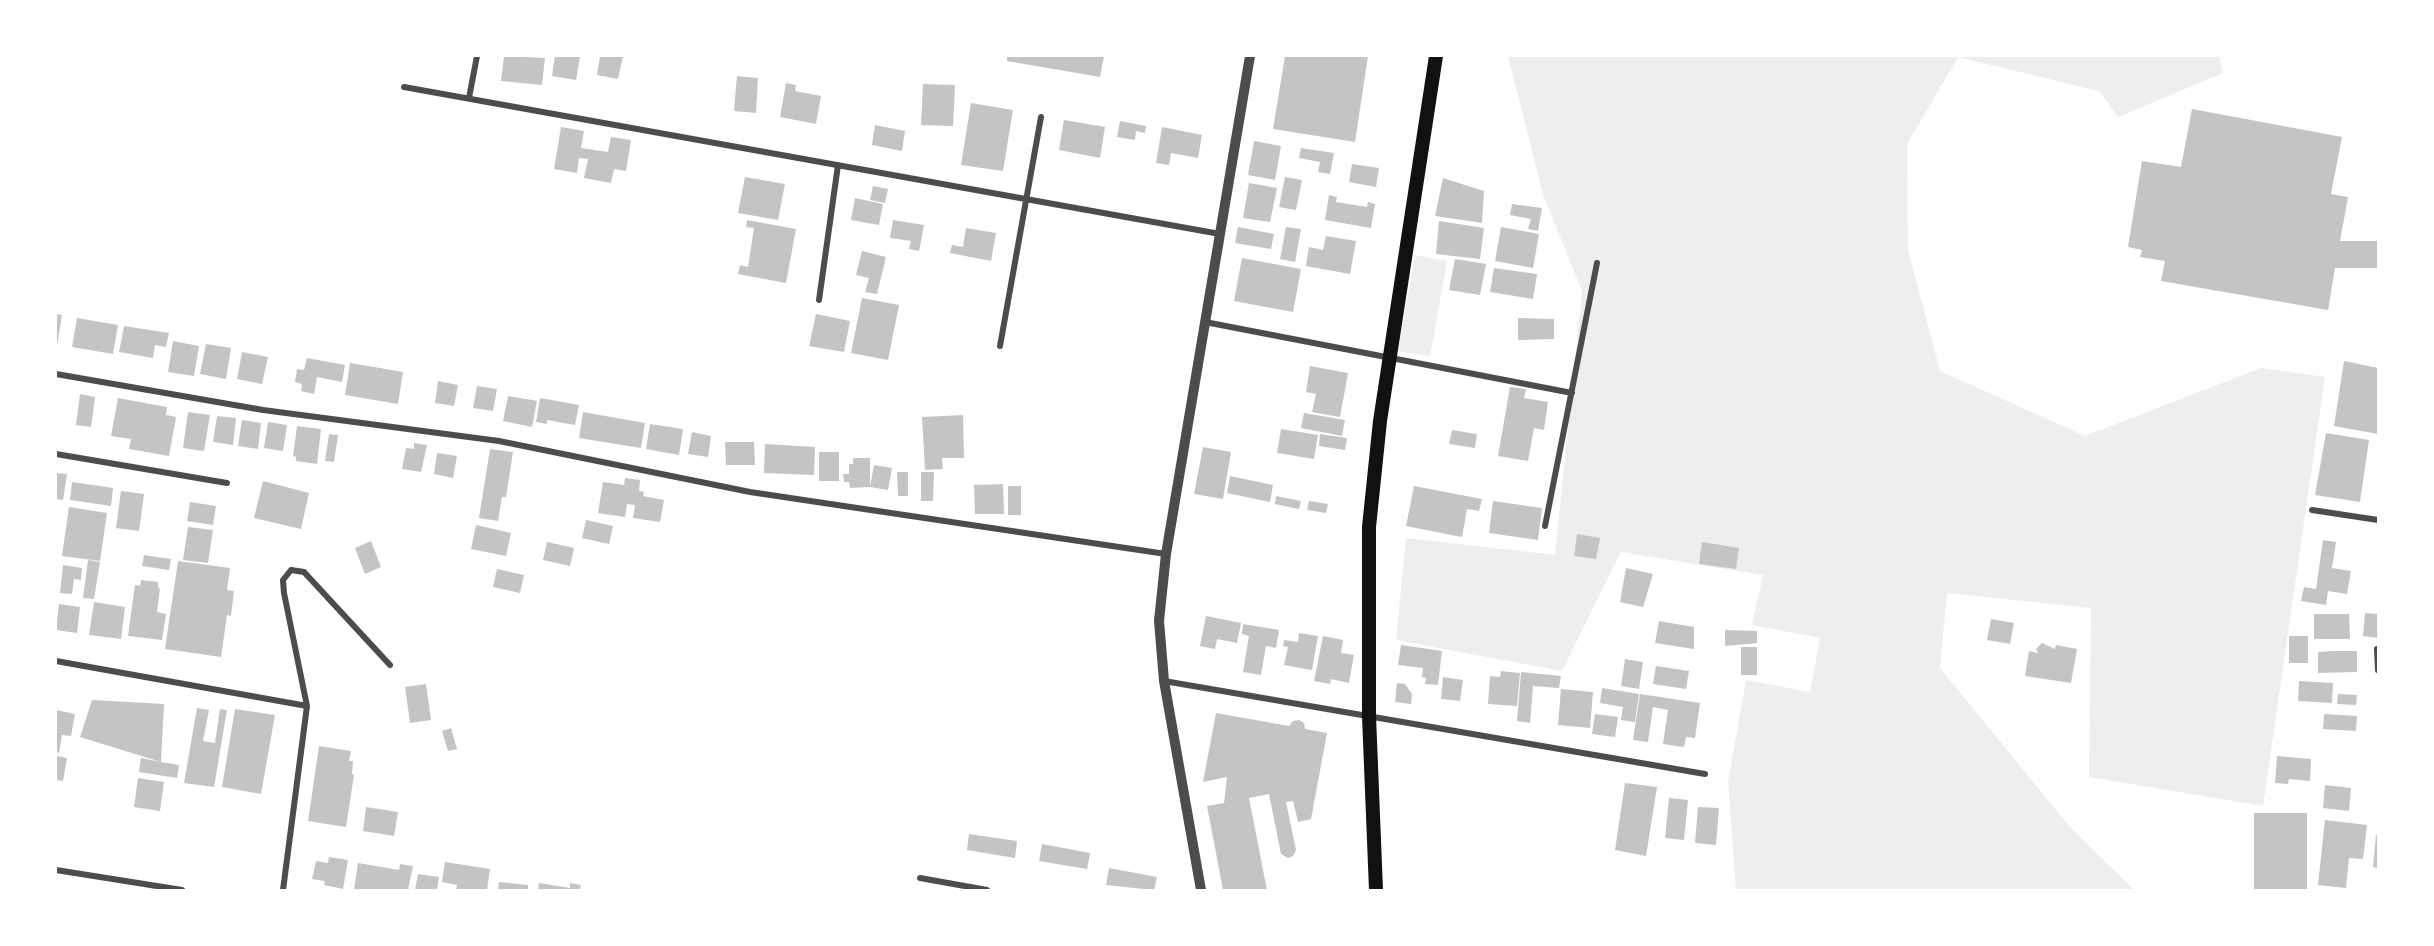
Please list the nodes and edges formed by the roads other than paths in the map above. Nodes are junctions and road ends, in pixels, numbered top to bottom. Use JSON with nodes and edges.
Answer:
{"nodes":[{"id":1,"x":477,"y":56,"type":"edge"},
{"id":2,"x":1250,"y":56,"type":"edge"},
{"id":3,"x":1436,"y":56,"type":"edge"},
{"id":4,"x":404,"y":87,"type":"dead end"},
{"id":5,"x":469,"y":98,"type":"junction"},
{"id":6,"x":1041,"y":117,"type":"dead end"},
{"id":7,"x":838,"y":165,"type":"junction"},
{"id":8,"x":1026,"y":199,"type":"junction"},
{"id":9,"x":1220,"y":234,"type":"junction"},
{"id":10,"x":1597,"y":263,"type":"dead end"},
{"id":11,"x":819,"y":300,"type":"dead end"},
{"id":12,"x":1205,"y":322,"type":"junction"},
{"id":13,"x":999,"y":346,"type":"dead end"},
{"id":14,"x":1390,"y":357,"type":"junction"},
{"id":15,"x":56,"y":374,"type":"edge"},
{"id":16,"x":1572,"y":393,"type":"junction"},
{"id":17,"x":56,"y":454,"type":"edge"},
{"id":18,"x":227,"y":483,"type":"dead end"},
{"id":19,"x":2312,"y":510,"type":"dead end"},
{"id":20,"x":2379,"y":520,"type":"edge"},
{"id":21,"x":1545,"y":526,"type":"dead end"},
{"id":22,"x":1166,"y":554,"type":"junction"},
{"id":23,"x":2377,"y":649,"type":"edge"},
{"id":24,"x":56,"y":661,"type":"edge"},
{"id":25,"x":390,"y":665,"type":"dead end"},
{"id":26,"x":2379,"y":670,"type":"edge"},
{"id":27,"x":1164,"y":681,"type":"junction"},
{"id":28,"x":307,"y":706,"type":"junction"},
{"id":29,"x":1369,"y":716,"type":"junction"},
{"id":30,"x":1705,"y":774,"type":"dead end"},
{"id":31,"x":56,"y":870,"type":"edge"},
{"id":32,"x":920,"y":878,"type":"dead end"},
{"id":33,"x":182,"y":891,"type":"edge"},
{"id":34,"x":283,"y":891,"type":"edge"},
{"id":35,"x":987,"y":891,"type":"edge"},
{"id":36,"x":1201,"y":891,"type":"edge"},
{"id":37,"x":1376,"y":891,"type":"edge"}],
"edges":[{"from":1,"to":5,"type":"street"},
{"from":2,"to":9,"type":"street"},
{"from":3,"to":14,"type":"main road"},
{"from":4,"to":5,"type":"street"},
{"from":5,"to":7,"type":"street"},
{"from":6,"to":8,"type":"street"},
{"from":7,"to":8,"type":"street"},
{"from":7,"to":11,"type":"street"},
{"from":8,"to":9,"type":"street"},
{"from":8,"to":13,"type":"street"},
{"from":9,"to":12,"type":"street"},
{"from":10,"to":16,"type":"street"},
{"from":12,"to":14,"type":"street"},
{"from":12,"to":22,"type":"street"},
{"from":14,"to":16,"type":"street"},
{"from":14,"to":29,"type":"main road"},
{"from":15,"to":22,"type":"street"},
{"from":16,"to":21,"type":"street"},
{"from":17,"to":18,"type":"street"},
{"from":19,"to":20,"type":"street"},
{"from":22,"to":27,"type":"street"},
{"from":23,"to":26,"type":"street"},
{"from":24,"to":28,"type":"street"},
{"from":25,"to":28,"type":"street"},
{"from":27,"to":29,"type":"street"},
{"from":27,"to":36,"type":"street"},
{"from":28,"to":34,"type":"street"},
{"from":29,"to":30,"type":"street"},
{"from":29,"to":37,"type":"main road"},
{"from":31,"to":33,"type":"street"},
{"from":32,"to":35,"type":"street"}]}
